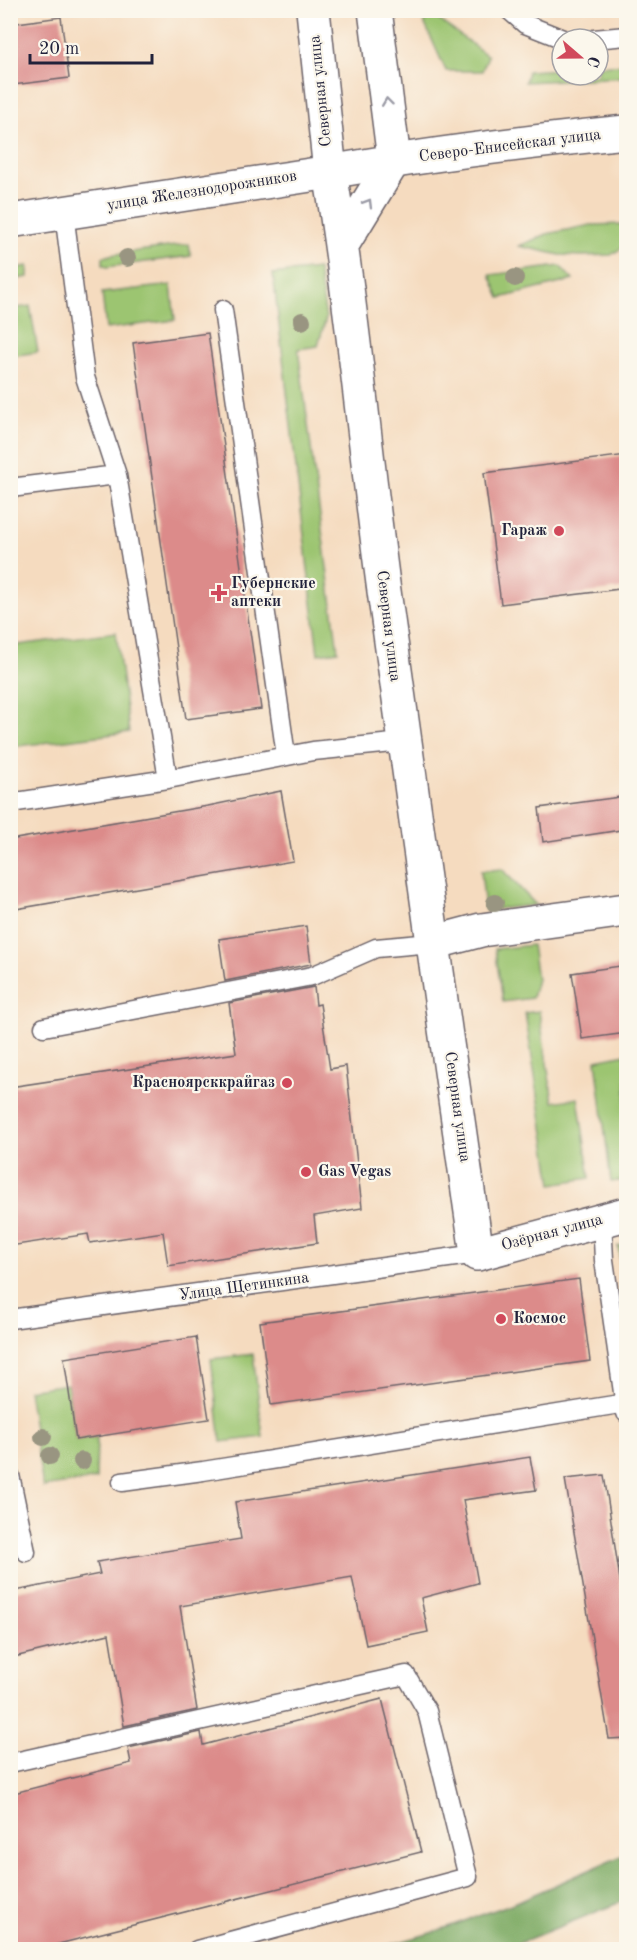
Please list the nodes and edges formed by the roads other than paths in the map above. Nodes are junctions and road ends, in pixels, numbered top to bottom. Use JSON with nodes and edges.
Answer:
{"nodes":[{"id":1,"x":313,"y":10,"type":"edge"},
{"id":2,"x":375,"y":10,"type":"edge"},
{"id":3,"x":509,"y":10,"type":"edge"},
{"id":4,"x":550,"y":34,"type":"edge"},
{"id":5,"x":627,"y":36,"type":"edge"},
{"id":6,"x":610,"y":38,"type":"edge"},
{"id":7,"x":627,"y":132,"type":"edge"},
{"id":8,"x":394,"y":160,"type":"junction"},
{"id":9,"x":330,"y":172,"type":"junction"},
{"id":10,"x":64,"y":213,"type":"junction"},
{"id":11,"x":10,"y":221,"type":"edge"},
{"id":12,"x":342,"y":245,"type":"junction"},
{"id":13,"x":223,"y":310,"type":"dead end"},
{"id":14,"x":117,"y":476,"type":"junction"},
{"id":15,"x":10,"y":488,"type":"edge"},
{"id":16,"x":403,"y":742,"type":"junction"},
{"id":17,"x":286,"y":756,"type":"junction"},
{"id":18,"x":168,"y":778,"type":"junction"},
{"id":19,"x":10,"y":803,"type":"edge"},
{"id":20,"x":627,"y":910,"type":"edge"},
{"id":21,"x":432,"y":943,"type":"junction"},
{"id":22,"x":44,"y":1027,"type":"dead end"},
{"id":23,"x":614,"y":1216,"type":"edge"},
{"id":24,"x":477,"y":1254,"type":"junction"},
{"id":25,"x":10,"y":1319,"type":"edge"},
{"id":26,"x":626,"y":1406,"type":"edge"},
{"id":27,"x":10,"y":1475,"type":"edge"},
{"id":28,"x":122,"y":1482,"type":"dead end"},
{"id":29,"x":26,"y":1552,"type":"dead end"},
{"id":30,"x":10,"y":1763,"type":"edge"},
{"id":31,"x":197,"y":1950,"type":"edge"}],
"edges":[{"from":1,"to":9,"type":"street","name":"Северная улица"},
{"from":8,"to":2,"type":"street","one_way":true},
{"from":3,"to":4,"type":"lane"},
{"from":5,"to":6,"type":"lane"},
{"from":7,"to":8,"type":"street","name":"Северо-Енисейская улица"},
{"from":8,"to":9,"type":"street","name":"улица Железнодорожников"},
{"from":12,"to":8,"type":"street","one_way":true},
{"from":9,"to":10,"type":"street","name":"улица Железнодорожников"},
{"from":9,"to":12,"type":"street","name":"Северная улица"},
{"from":10,"to":11,"type":"street","name":"улица Железнодорожников"},
{"from":10,"to":14,"type":"lane"},
{"from":12,"to":16,"type":"street","name":"Северная улица"},
{"from":13,"to":17,"type":"lane"},
{"from":14,"to":15,"type":"lane"},
{"from":14,"to":18,"type":"lane"},
{"from":16,"to":17,"type":"lane"},
{"from":16,"to":21,"type":"street","name":"Северная улица"},
{"from":17,"to":18,"type":"lane"},
{"from":18,"to":19,"type":"lane"},
{"from":20,"to":21,"type":"street"},
{"from":21,"to":22,"type":"lane"},
{"from":21,"to":24,"type":"street","name":"Северная улица"},
{"from":23,"to":24,"type":"street","name":"Озёрная улица"},
{"from":23,"to":26,"type":"lane"},
{"from":24,"to":25,"type":"lane","name":"Улица Щетинкина"},
{"from":26,"to":28,"type":"lane"},
{"from":27,"to":29,"type":"lane"},
{"from":30,"to":31,"type":"lane"}]}
